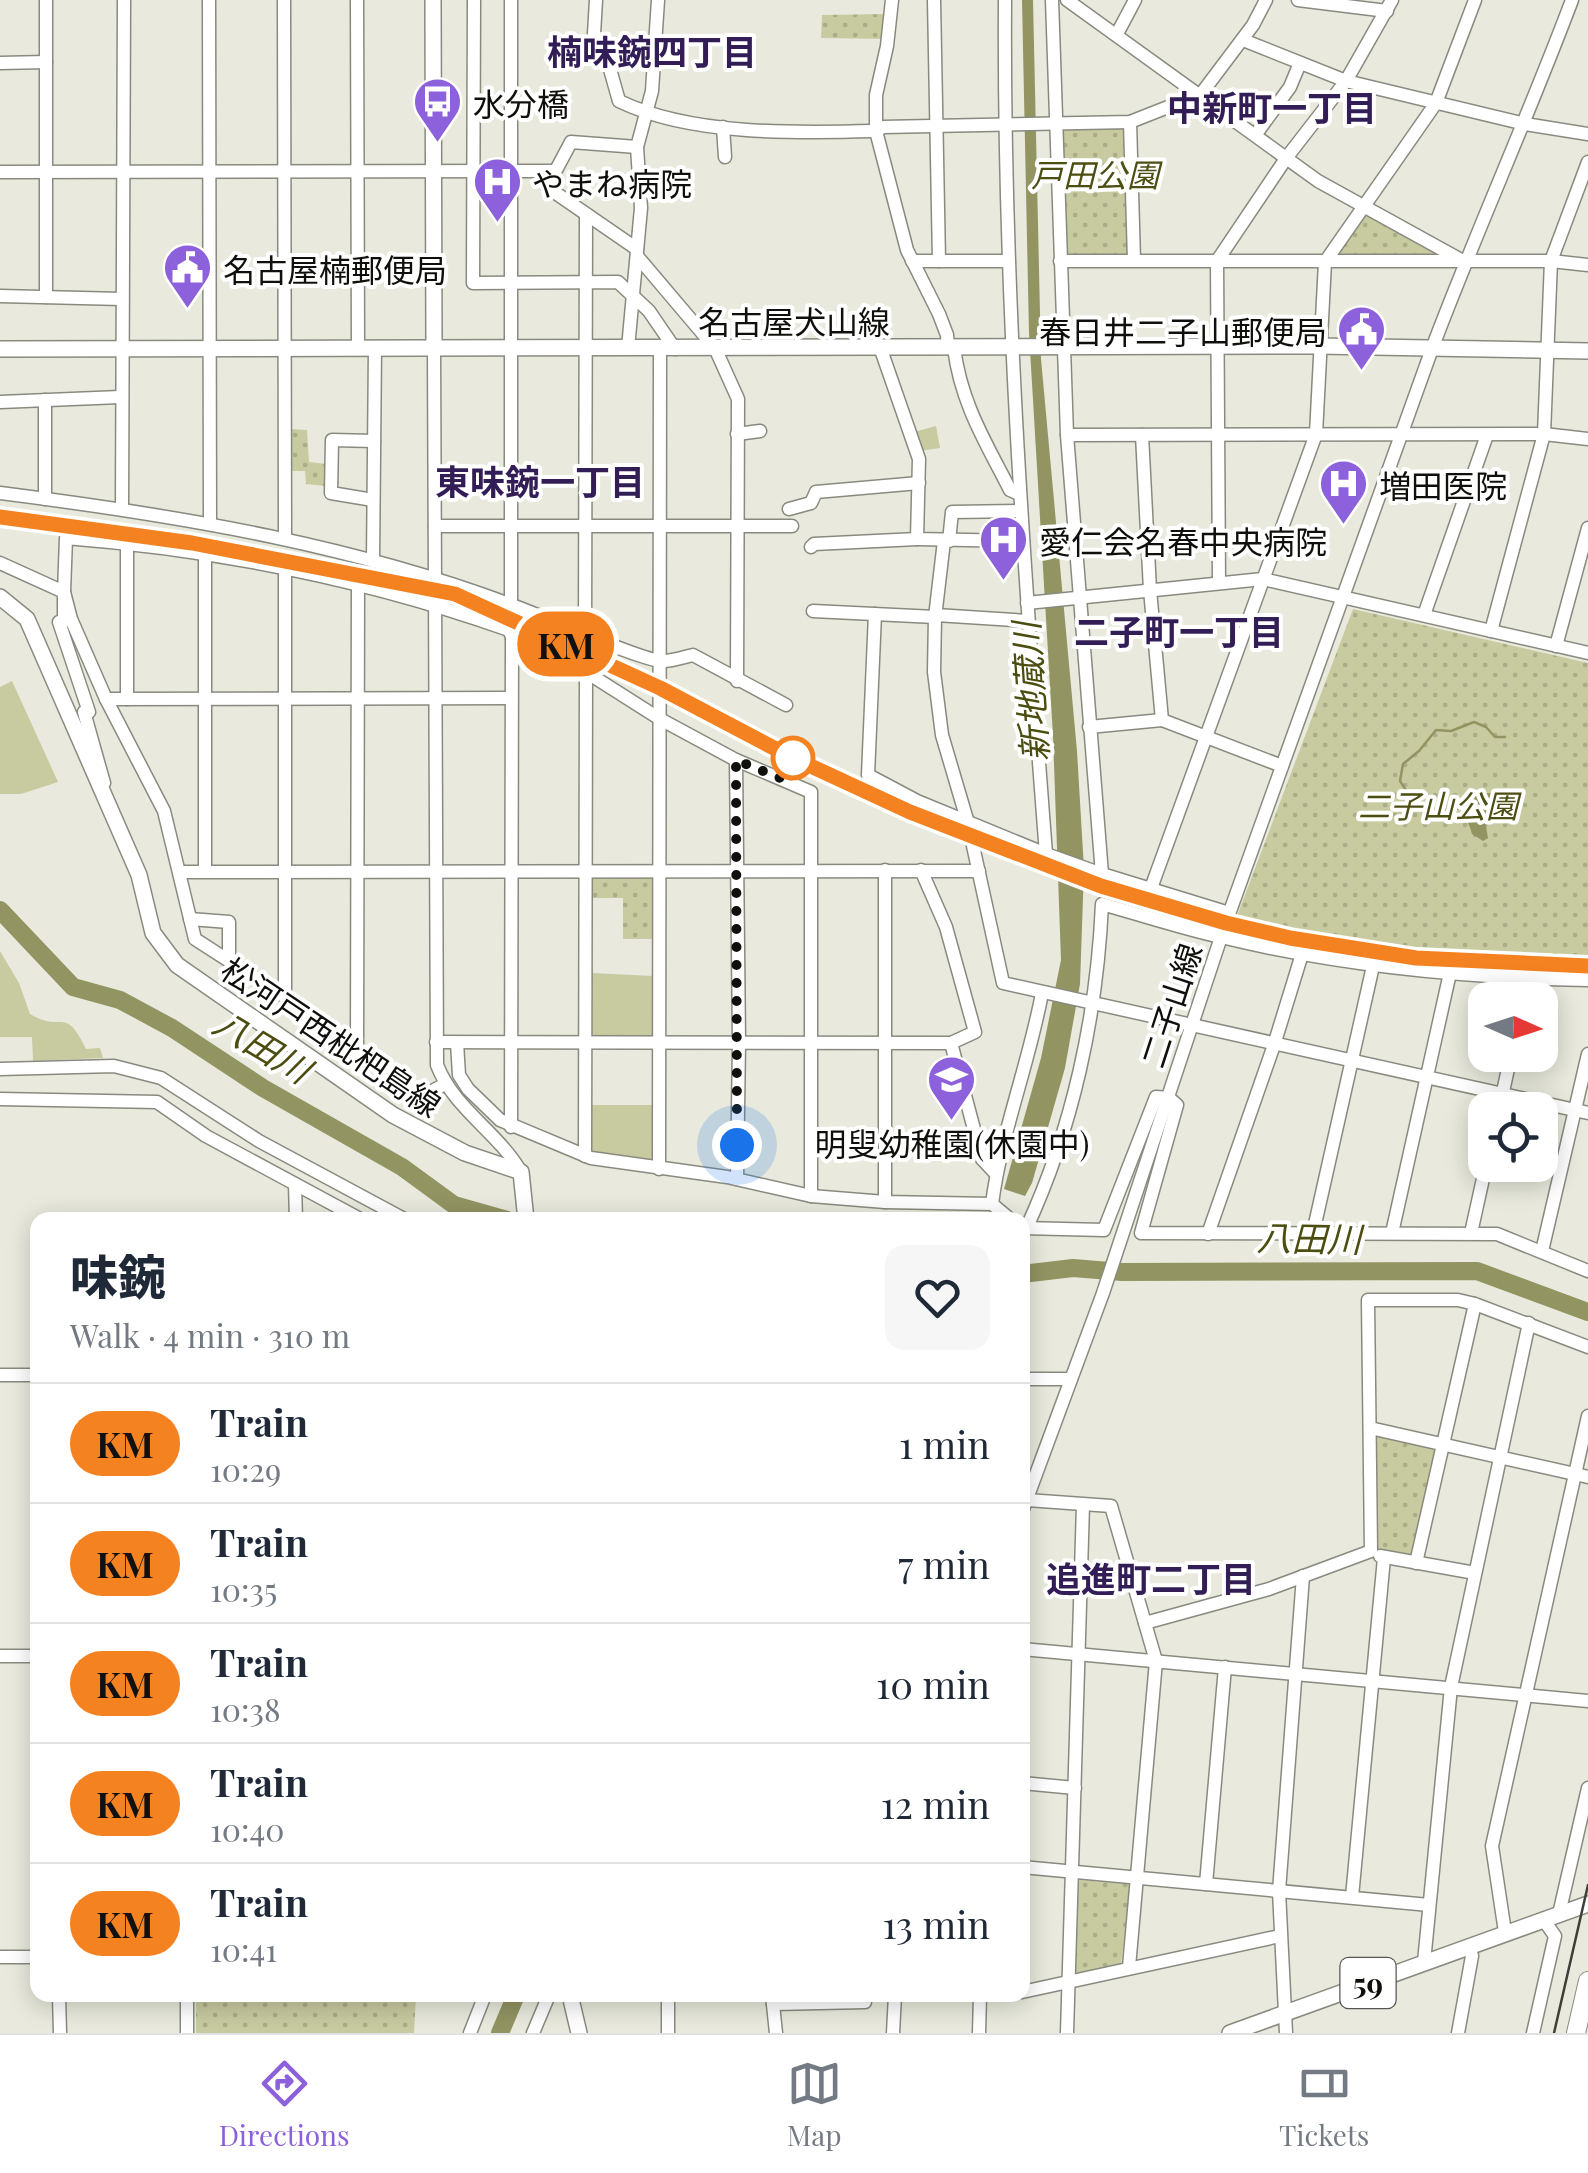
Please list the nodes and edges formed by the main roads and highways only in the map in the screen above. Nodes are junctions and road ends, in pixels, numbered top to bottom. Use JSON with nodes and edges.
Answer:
{"nodes":[{"id":1,"x":433,"y":0,"type":"edge"},
{"id":2,"x":434,"y":348,"type":"junction"},
{"id":3,"x":0,"y":349,"type":"edge"},
{"id":4,"x":1588,"y":351,"type":"edge"},
{"id":5,"x":0,"y":597,"type":"edge"},
{"id":6,"x":525,"y":1212,"type":"edge"},
{"id":7,"x":1588,"y":1904,"type":"edge"},
{"id":8,"x":1588,"y":1981,"type":"edge"},
{"id":9,"x":572,"y":2002,"type":"edge"},
{"id":10,"x":1588,"y":2019,"type":"edge"},
{"id":11,"x":579,"y":2033,"type":"edge"},
{"id":12,"x":1230,"y":2033,"type":"edge"},
{"id":13,"x":1576,"y":2033,"type":"edge"},
{"id":14,"x":1585,"y":2033,"type":"edge"}],
"edges":[{"from":1,"to":2,"type":"main road"},
{"from":2,"to":3,"type":"main road","name":"名古屋犬山線"},
{"from":2,"to":4,"type":"main road","name":"名古屋犬山線"},
{"from":5,"to":6,"type":"main road","name":"松河戸西枇杷島線"},
{"from":7,"to":12,"type":"main road","number":"59"},
{"from":8,"to":13,"type":"highway"},
{"from":9,"to":11,"type":"main road"},
{"from":10,"to":14,"type":"highway"}]}
